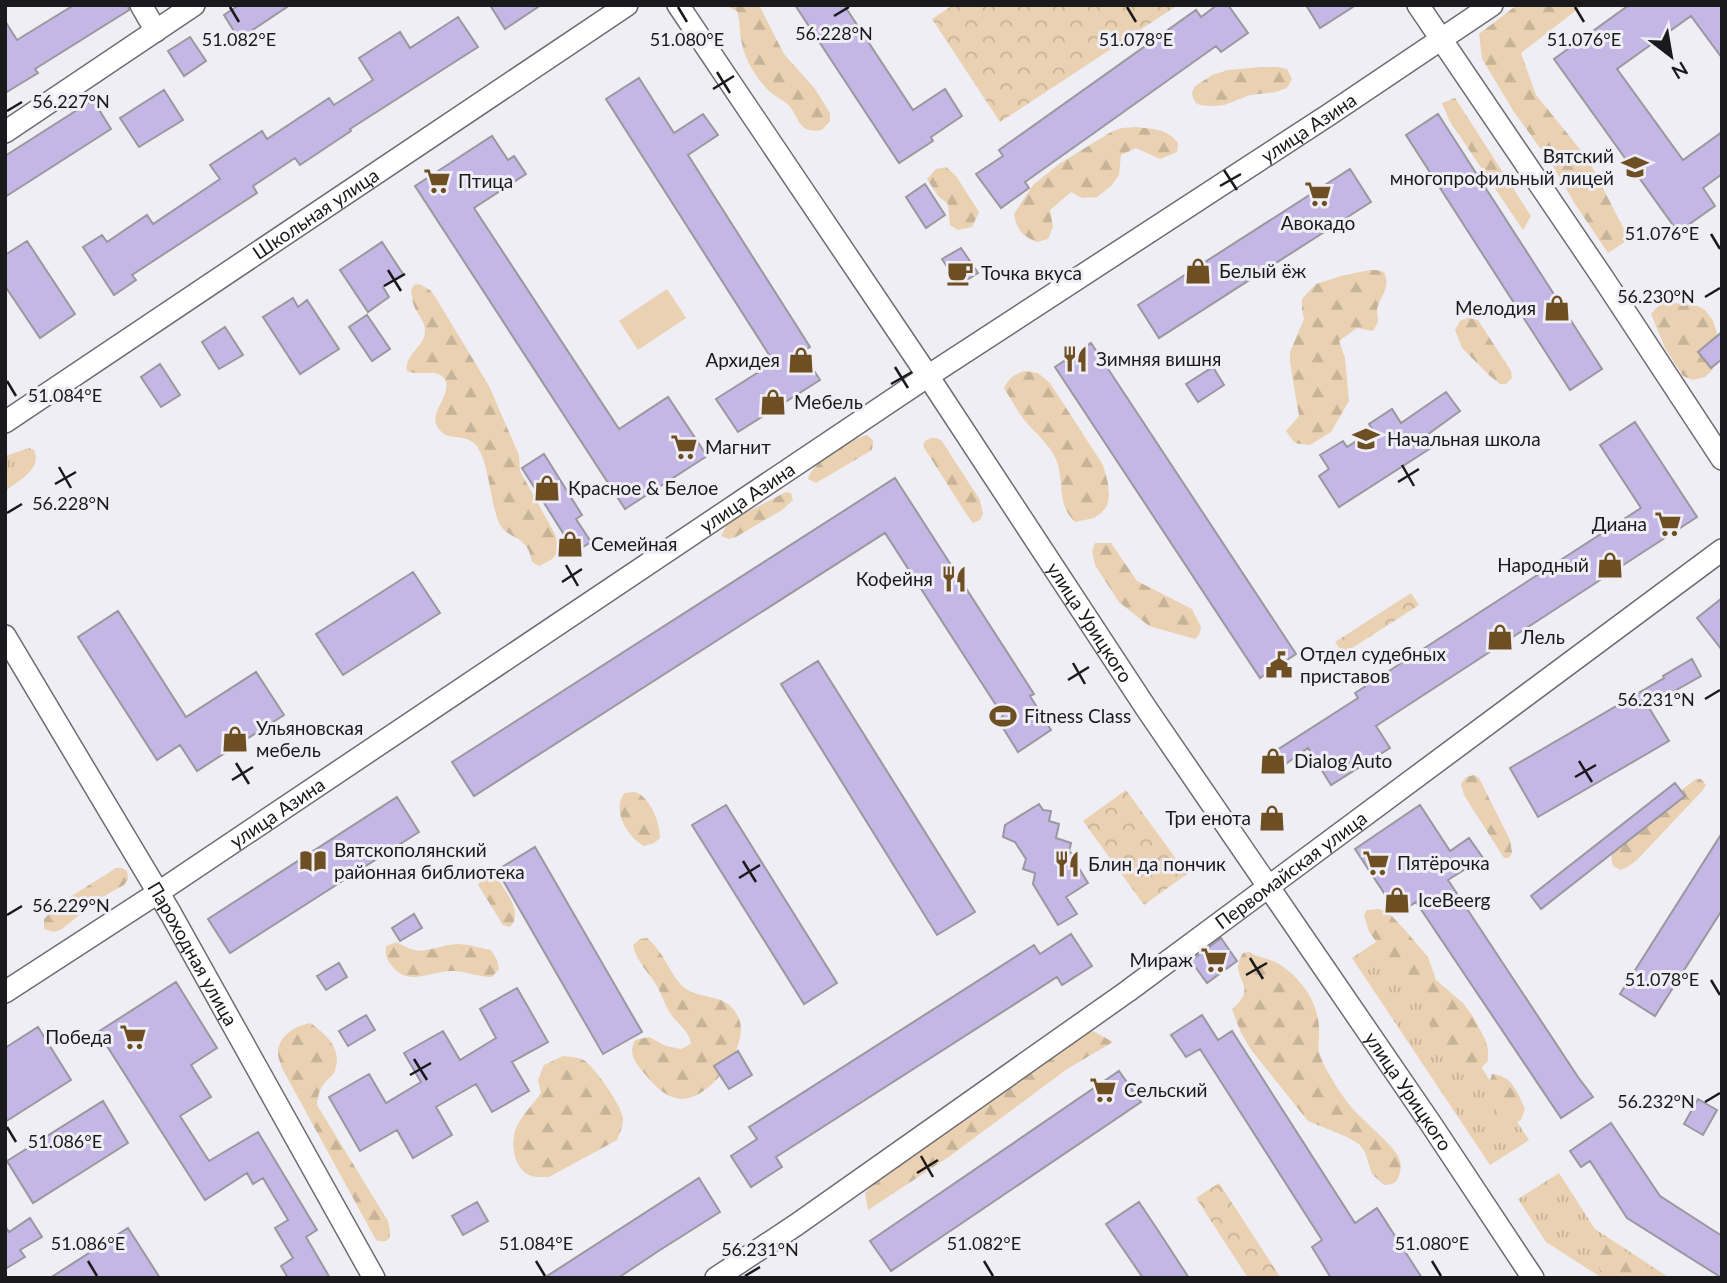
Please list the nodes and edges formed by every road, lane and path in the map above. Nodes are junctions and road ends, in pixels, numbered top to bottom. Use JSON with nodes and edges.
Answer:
{"nodes":[{"id":1,"x":141,"y":5,"type":"edge"},
{"id":2,"x":194,"y":5,"type":"edge"},
{"id":3,"x":627,"y":5,"type":"edge"},
{"id":4,"x":678,"y":5,"type":"edge"},
{"id":5,"x":1418,"y":5,"type":"edge"},
{"id":6,"x":1492,"y":5,"type":"edge"},
{"id":7,"x":156,"y":31,"type":"junction"},
{"id":8,"x":1441,"y":39,"type":"junction"},
{"id":9,"x":5,"y":132,"type":"edge"},
{"id":10,"x":928,"y":376,"type":"junction"},
{"id":11,"x":5,"y":422,"type":"edge"},
{"id":12,"x":1722,"y":459,"type":"edge"},
{"id":13,"x":1722,"y":550,"type":"edge"},
{"id":14,"x":5,"y":636,"type":"edge"},
{"id":15,"x":1269,"y":886,"type":"junction"},
{"id":16,"x":159,"y":892,"type":"junction"},
{"id":17,"x":5,"y":992,"type":"edge"},
{"id":18,"x":1535,"y":1275,"type":"edge"},
{"id":19,"x":374,"y":1278,"type":"edge"},
{"id":20,"x":716,"y":1278,"type":"edge"}],
"edges":[{"from":1,"to":7,"type":"street"},
{"from":2,"to":7,"type":"street"},
{"from":3,"to":11,"type":"street","name":"Школьная улица"},
{"from":4,"to":10,"type":"street","name":"улица Урицкого"},
{"from":5,"to":8,"type":"street"},
{"from":6,"to":8,"type":"street","name":"улица Азина"},
{"from":7,"to":9,"type":"street"},
{"from":8,"to":10,"type":"street","name":"улица Азина"},
{"from":8,"to":12,"type":"street"},
{"from":10,"to":15,"type":"street","name":"улица Урицкого"},
{"from":10,"to":16,"type":"street","name":"улица Азина"},
{"from":13,"to":15,"type":"street","name":"Первомайская улица"},
{"from":14,"to":16,"type":"street","name":"Пароходная улица"},
{"from":15,"to":18,"type":"street","name":"улица Урицкого"},
{"from":15,"to":20,"type":"street","name":"Первомайская улица"},
{"from":16,"to":17,"type":"street","name":"улица Азина"},
{"from":16,"to":19,"type":"street","name":"Пароходная улица"}]}
